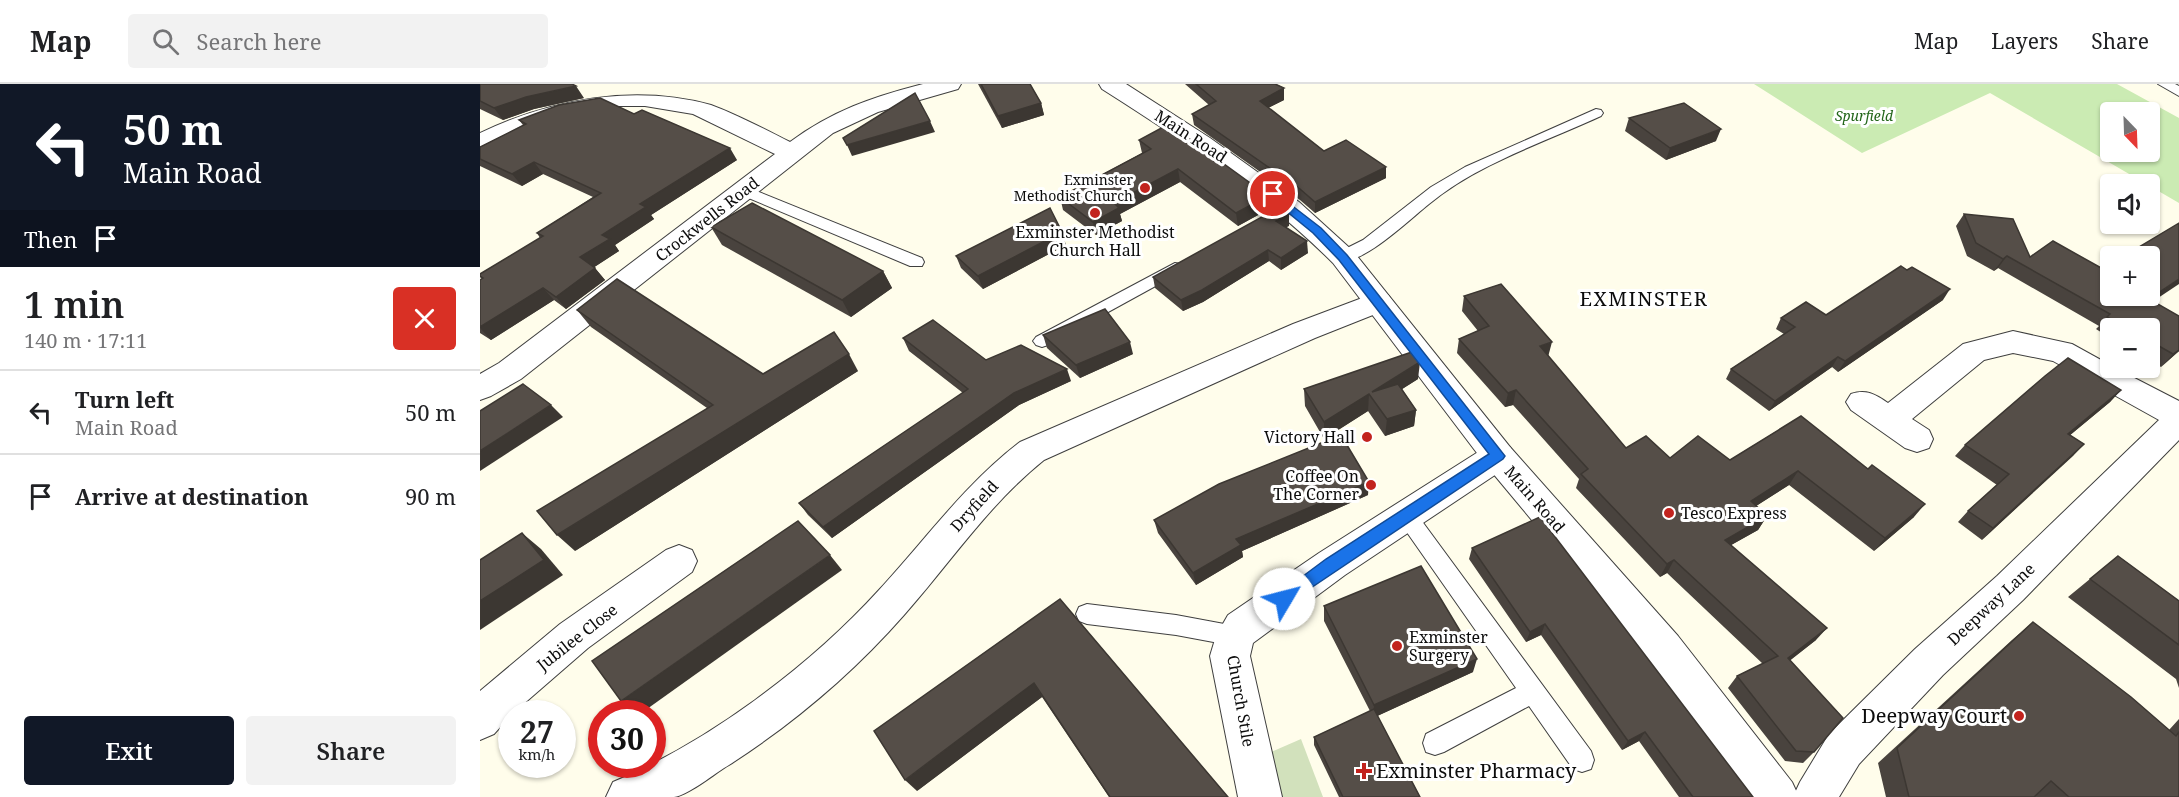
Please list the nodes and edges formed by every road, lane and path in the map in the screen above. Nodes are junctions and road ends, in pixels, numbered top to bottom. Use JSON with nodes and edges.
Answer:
{"nodes":[{"id":1,"x":950,"y":84,"type":"edge"},
{"id":2,"x":1110,"y":84,"type":"edge"},
{"id":3,"x":2165,"y":84,"type":"edge"},
{"id":4,"x":657,"y":90,"type":"edge"},
{"id":5,"x":2179,"y":92,"type":"edge"},
{"id":6,"x":1596,"y":112,"type":"dead end"},
{"id":7,"x":480,"y":142,"type":"edge"},
{"id":8,"x":793,"y":153,"type":"junction"},
{"id":9,"x":744,"y":190,"type":"junction"},
{"id":10,"x":1343,"y":257,"type":"junction"},
{"id":11,"x":1192,"y":259,"type":"edge"},
{"id":12,"x":916,"y":262,"type":"dead end"},
{"id":13,"x":1378,"y":302,"type":"junction"},
{"id":14,"x":1041,"y":341,"type":"edge"},
{"id":15,"x":480,"y":388,"type":"edge"},
{"id":16,"x":1862,"y":402,"type":"dead end"},
{"id":17,"x":2179,"y":418,"type":"edge"},
{"id":18,"x":1890,"y":420,"type":"junction"},
{"id":19,"x":1917,"y":439,"type":"dead end"},
{"id":20,"x":1498,"y":456,"type":"junction"},
{"id":21,"x":1406,"y":515,"type":"junction"},
{"id":22,"x":679,"y":561,"type":"dead end"},
{"id":23,"x":1087,"y":614,"type":"dead end"},
{"id":24,"x":1235,"y":636,"type":"junction"},
{"id":25,"x":1532,"y":692,"type":"junction"},
{"id":26,"x":480,"y":720,"type":"edge"},
{"id":27,"x":1435,"y":743,"type":"dead end"},
{"id":28,"x":1582,"y":760,"type":"dead end"},
{"id":29,"x":628,"y":797,"type":"edge"},
{"id":30,"x":1260,"y":797,"type":"edge"},
{"id":31,"x":1777,"y":797,"type":"edge"},
{"id":32,"x":1815,"y":797,"type":"edge"}],
"edges":[{"from":1,"to":8,"type":"street","name":"Crockwells Road"},
{"from":2,"to":10,"type":"street","name":"Main Road"},
{"from":3,"to":5,"type":"lane"},
{"from":4,"to":7,"type":"street"},
{"from":4,"to":8,"type":"street"},
{"from":6,"to":10,"type":"lane"},
{"from":8,"to":9,"type":"street","name":"Crockwells Road"},
{"from":9,"to":12,"type":"lane"},
{"from":9,"to":15,"type":"street","name":"Crockwells Road"},
{"from":10,"to":13,"type":"street","name":"Main Road"},
{"from":11,"to":14,"type":"lane"},
{"from":13,"to":20,"type":"street","name":"Main Road"},
{"from":13,"to":29,"type":"street","name":"Dryfield"},
{"from":16,"to":18,"type":"street"},
{"from":17,"to":18,"type":"street"},
{"from":17,"to":32,"type":"street","name":"Deepway Lane"},
{"from":18,"to":19,"type":"street"},
{"from":20,"to":21,"type":"street","name":"Church Stile"},
{"from":20,"to":31,"type":"street","name":"Main Road"},
{"from":21,"to":24,"type":"street","name":"Church Stile"},
{"from":21,"to":25,"type":"lane"},
{"from":22,"to":26,"type":"street","name":"Jubilee Close"},
{"from":23,"to":24,"type":"lane"},
{"from":24,"to":30,"type":"street","name":"Church Stile"},
{"from":25,"to":27,"type":"lane"},
{"from":25,"to":28,"type":"lane"}]}
